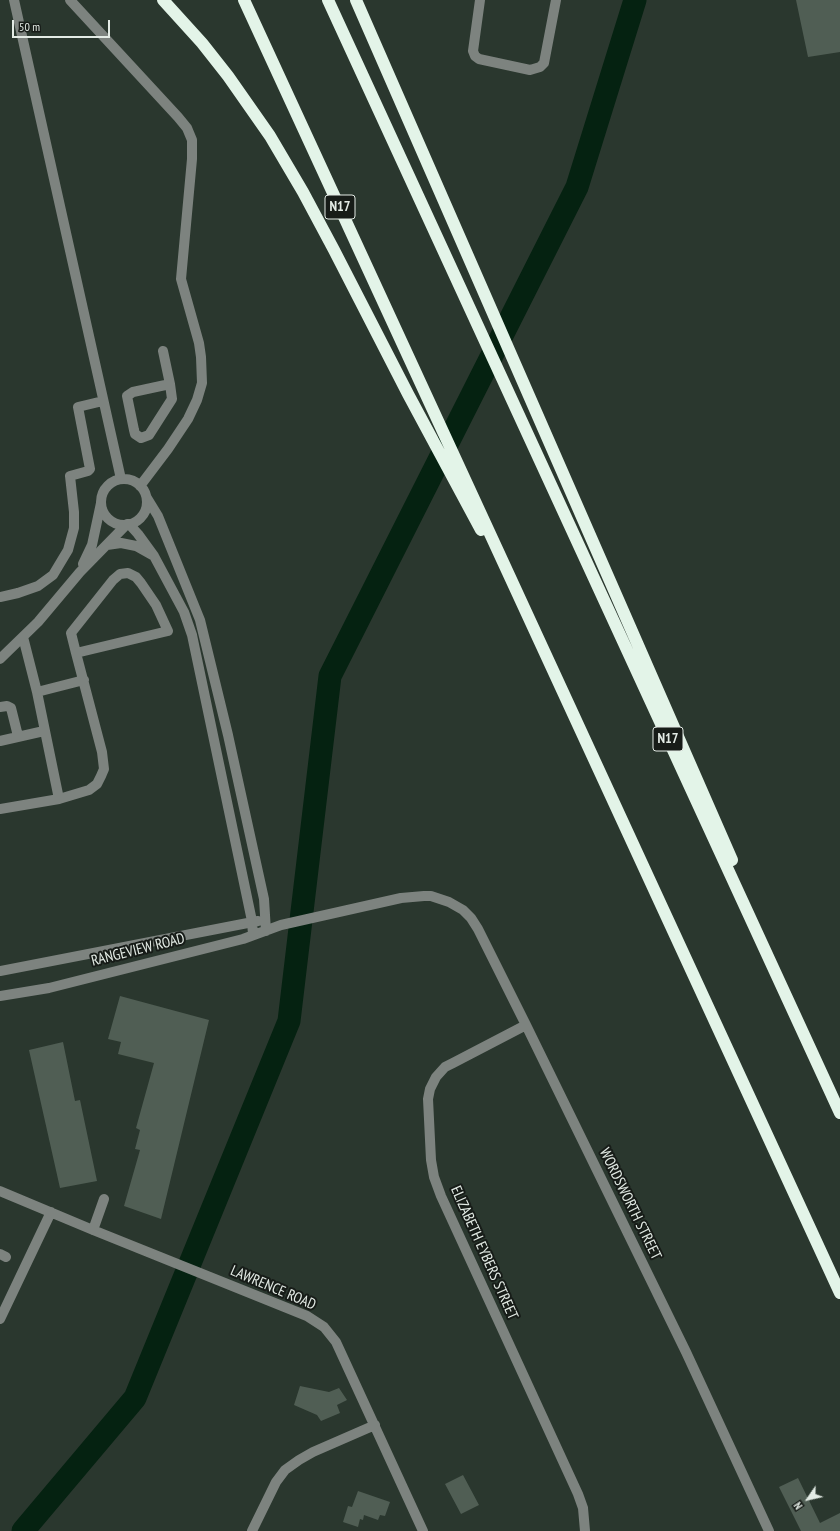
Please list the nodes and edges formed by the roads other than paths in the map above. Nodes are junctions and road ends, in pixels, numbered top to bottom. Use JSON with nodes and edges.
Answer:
{"nodes":[{"id":1,"x":14,"y":0,"type":"edge"},
{"id":2,"x":70,"y":0,"type":"edge"},
{"id":3,"x":163,"y":0,"type":"edge"},
{"id":4,"x":244,"y":0,"type":"edge"},
{"id":5,"x":328,"y":0,"type":"edge"},
{"id":6,"x":356,"y":0,"type":"edge"},
{"id":7,"x":361,"y":0,"type":"edge"},
{"id":8,"x":480,"y":0,"type":"edge"},
{"id":9,"x":556,"y":0,"type":"edge"},
{"id":10,"x":398,"y":96,"type":"junction"},
{"id":11,"x":163,"y":351,"type":"dead end"},
{"id":12,"x":170,"y":384,"type":"junction"},
{"id":13,"x":103,"y":401,"type":"junction"},
{"id":14,"x":121,"y":479,"type":"junction"},
{"id":15,"x":140,"y":486,"type":"junction"},
{"id":16,"x":147,"y":498,"type":"junction"},
{"id":17,"x":102,"y":500,"type":"junction"},
{"id":18,"x":128,"y":524,"type":"junction"},
{"id":19,"x":107,"y":545,"type":"junction"},
{"id":20,"x":154,"y":556,"type":"junction"},
{"id":21,"x":80,"y":572,"type":"junction"},
{"id":22,"x":0,"y":597,"type":"edge"},
{"id":23,"x":522,"y":600,"type":"junction"},
{"id":24,"x":23,"y":637,"type":"junction"},
{"id":25,"x":76,"y":653,"type":"junction"},
{"id":26,"x":0,"y":659,"type":"edge"},
{"id":27,"x":84,"y":680,"type":"junction"},
{"id":28,"x":37,"y":692,"type":"junction"},
{"id":29,"x":0,"y":707,"type":"edge"},
{"id":30,"x":44,"y":731,"type":"junction"},
{"id":31,"x":18,"y":736,"type":"junction"},
{"id":32,"x":0,"y":741,"type":"edge"},
{"id":33,"x":59,"y":799,"type":"junction"},
{"id":34,"x":0,"y":809,"type":"edge"},
{"id":35,"x":449,"y":902,"type":"joint"},
{"id":36,"x":266,"y":920,"type":"junction"},
{"id":37,"x":252,"y":921,"type":"junction"},
{"id":38,"x":281,"y":925,"type":"junction"},
{"id":39,"x":266,"y":931,"type":"junction"},
{"id":40,"x":253,"y":935,"type":"junction"},
{"id":41,"x":0,"y":971,"type":"edge"},
{"id":42,"x":0,"y":996,"type":"edge"},
{"id":43,"x":526,"y":1025,"type":"junction"},
{"id":44,"x":840,"y":1108,"type":"edge"},
{"id":45,"x":840,"y":1113,"type":"edge"},
{"id":46,"x":0,"y":1191,"type":"edge"},
{"id":47,"x":104,"y":1199,"type":"dead end"},
{"id":48,"x":51,"y":1212,"type":"junction"},
{"id":49,"x":93,"y":1230,"type":"junction"},
{"id":50,"x":840,"y":1293,"type":"edge"},
{"id":51,"x":0,"y":1319,"type":"edge"},
{"id":52,"x":375,"y":1425,"type":"junction"},
{"id":53,"x":252,"y":1531,"type":"edge"},
{"id":54,"x":423,"y":1531,"type":"edge"},
{"id":55,"x":585,"y":1531,"type":"edge"},
{"id":56,"x":769,"y":1531,"type":"edge"}],
"edges":[{"from":1,"to":13,"type":"street"},
{"from":2,"to":15,"type":"street"},
{"from":3,"to":23,"type":"highway"},
{"from":4,"to":23,"type":"highway","number":"N17"},
{"from":5,"to":45,"type":"highway","number":"N17"},
{"from":6,"to":10,"type":"highway"},
{"from":7,"to":10,"type":"highway"},
{"from":8,"to":9,"type":"street"},
{"from":10,"to":44,"type":"highway"},
{"from":11,"to":12,"type":"street"},
{"from":12,"to":12,"type":"street"},
{"from":13,"to":14,"type":"street"},
{"from":13,"to":22,"type":"street"},
{"from":14,"to":15,"type":"street"},
{"from":14,"to":17,"type":"street"},
{"from":15,"to":16,"type":"street"},
{"from":16,"to":18,"type":"street"},
{"from":16,"to":36,"type":"street"},
{"from":17,"to":18,"type":"street"},
{"from":17,"to":21,"type":"street"},
{"from":18,"to":19,"type":"street"},
{"from":18,"to":20,"type":"street"},
{"from":19,"to":20,"type":"street"},
{"from":19,"to":21,"type":"street"},
{"from":20,"to":37,"type":"street"},
{"from":21,"to":24,"type":"street"},
{"from":23,"to":50,"type":"highway","number":"N17"},
{"from":24,"to":26,"type":"street"},
{"from":24,"to":28,"type":"street"},
{"from":25,"to":25,"type":"street"},
{"from":25,"to":27,"type":"street"},
{"from":27,"to":28,"type":"street"},
{"from":27,"to":33,"type":"street"},
{"from":28,"to":30,"type":"street"},
{"from":29,"to":31,"type":"street"},
{"from":30,"to":31,"type":"street"},
{"from":30,"to":33,"type":"street"},
{"from":31,"to":32,"type":"street"},
{"from":33,"to":34,"type":"street"},
{"from":35,"to":38,"type":"street","name":"RANGEVIEW ROAD"},
{"from":35,"to":43,"type":"street","name":"WORDSWORTH STREET"},
{"from":36,"to":37,"type":"street","name":"RANGEVIEW ROAD"},
{"from":36,"to":38,"type":"street","name":"RANGEVIEW ROAD"},
{"from":36,"to":39,"type":"street"},
{"from":37,"to":40,"type":"street"},
{"from":37,"to":41,"type":"street","name":"RANGEVIEW ROAD"},
{"from":38,"to":39,"type":"street","name":"RANGEVIEW ROAD"},
{"from":39,"to":40,"type":"street","name":"RANGEVIEW ROAD"},
{"from":40,"to":42,"type":"street","name":"RANGEVIEW ROAD"},
{"from":43,"to":55,"type":"street","name":"ELIZABETH EYBERS STREET"},
{"from":43,"to":56,"type":"street","name":"WORDSWORTH STREET"},
{"from":46,"to":48,"type":"street","name":"LAWRENCE ROAD"},
{"from":47,"to":49,"type":"street"},
{"from":48,"to":49,"type":"street","name":"LAWRENCE ROAD"},
{"from":48,"to":51,"type":"street"},
{"from":49,"to":52,"type":"street","name":"LAWRENCE ROAD"},
{"from":52,"to":53,"type":"street"},
{"from":52,"to":54,"type":"street","name":"LAWRENCE ROAD"}]}
